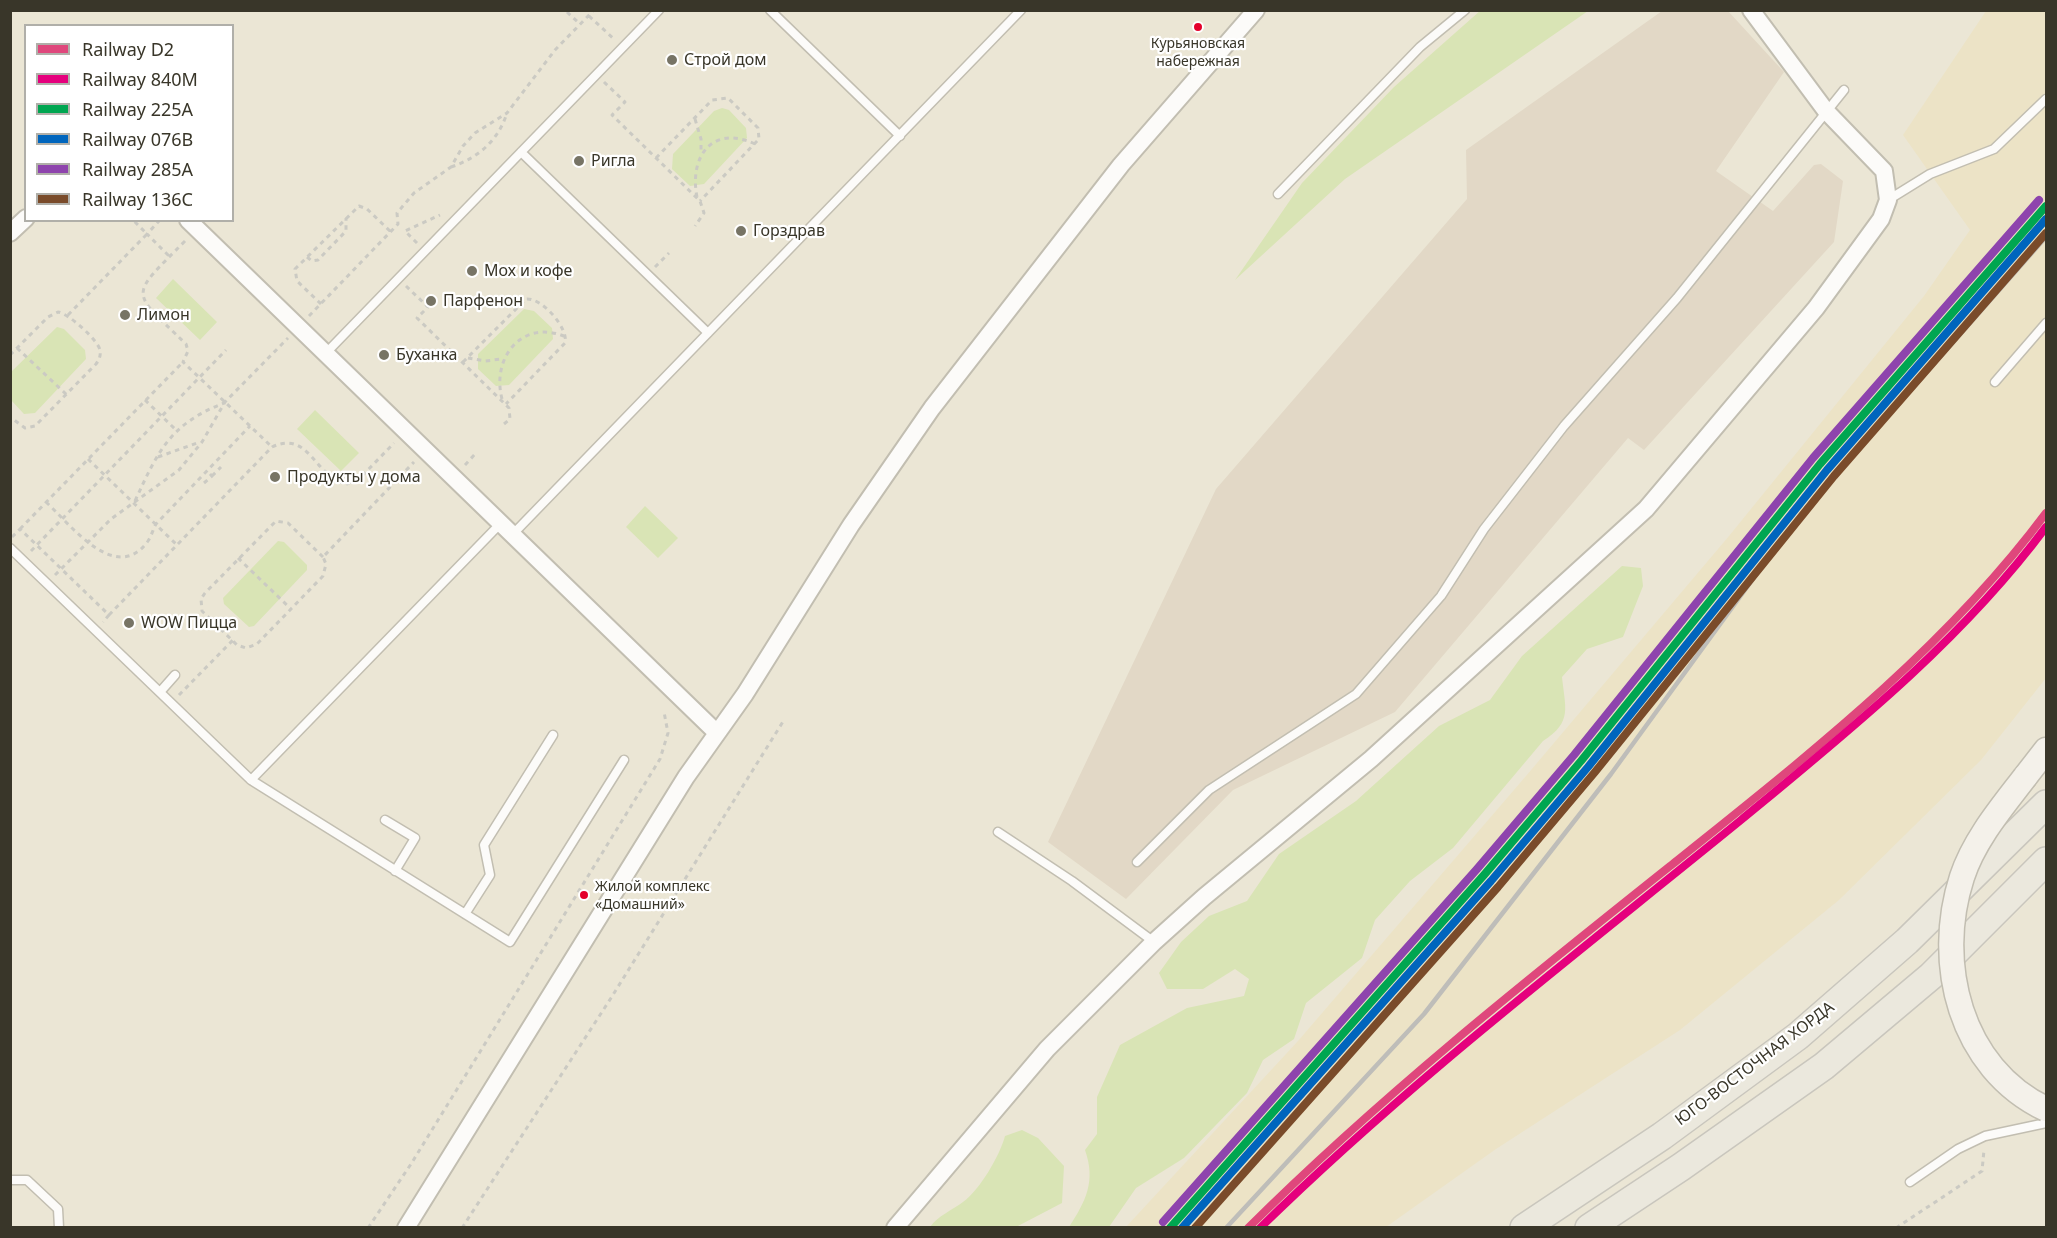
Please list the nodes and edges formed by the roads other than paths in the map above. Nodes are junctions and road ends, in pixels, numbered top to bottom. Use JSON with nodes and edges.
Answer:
{"nodes":[{"id":1,"x":658,"y":10,"type":"edge"},
{"id":2,"x":770,"y":10,"type":"edge"},
{"id":3,"x":1021,"y":10,"type":"edge"},
{"id":4,"x":1256,"y":10,"type":"edge"},
{"id":5,"x":1465,"y":10,"type":"edge"},
{"id":6,"x":1751,"y":10,"type":"edge"},
{"id":7,"x":1844,"y":90,"type":"dead end"},
{"id":8,"x":2046,"y":99,"type":"edge"},
{"id":9,"x":1826,"y":111,"type":"junction"},
{"id":10,"x":900,"y":136,"type":"junction"},
{"id":11,"x":521,"y":152,"type":"junction"},
{"id":12,"x":1278,"y":194,"type":"dead end"},
{"id":13,"x":1888,"y":200,"type":"junction"},
{"id":14,"x":24,"y":220,"type":"edge"},
{"id":15,"x":192,"y":225,"type":"edge"},
{"id":16,"x":10,"y":233,"type":"edge"},
{"id":17,"x":2046,"y":323,"type":"edge"},
{"id":18,"x":708,"y":333,"type":"junction"},
{"id":19,"x":326,"y":353,"type":"junction"},
{"id":20,"x":1995,"y":382,"type":"dead end"},
{"id":21,"x":507,"y":529,"type":"junction"},
{"id":22,"x":10,"y":548,"type":"edge"},
{"id":23,"x":175,"y":675,"type":"dead end"},
{"id":24,"x":160,"y":692,"type":"junction"},
{"id":25,"x":717,"y":733,"type":"junction"},
{"id":26,"x":553,"y":735,"type":"dead end"},
{"id":27,"x":2046,"y":750,"type":"edge"},
{"id":28,"x":624,"y":760,"type":"dead end"},
{"id":29,"x":251,"y":780,"type":"junction"},
{"id":30,"x":2046,"y":804,"type":"edge"},
{"id":31,"x":385,"y":820,"type":"dead end"},
{"id":32,"x":998,"y":832,"type":"dead end"},
{"id":33,"x":2046,"y":861,"type":"edge"},
{"id":34,"x":1137,"y":862,"type":"dead end"},
{"id":35,"x":395,"y":871,"type":"junction"},
{"id":36,"x":465,"y":914,"type":"junction"},
{"id":37,"x":1154,"y":942,"type":"junction"},
{"id":38,"x":2046,"y":1110,"type":"edge"},
{"id":39,"x":2046,"y":1123,"type":"edge"},
{"id":40,"x":10,"y":1180,"type":"edge"},
{"id":41,"x":1910,"y":1182,"type":"dead end"},
{"id":42,"x":59,"y":1227,"type":"edge"},
{"id":43,"x":406,"y":1227,"type":"edge"},
{"id":44,"x":895,"y":1227,"type":"edge"},
{"id":45,"x":1524,"y":1227,"type":"edge"},
{"id":46,"x":1589,"y":1227,"type":"edge"}],
"edges":[{"from":1,"to":11,"type":"lane"},
{"from":2,"to":10,"type":"lane"},
{"from":3,"to":10,"type":"lane"},
{"from":4,"to":25,"type":"street"},
{"from":5,"to":12,"type":"lane"},
{"from":6,"to":9,"type":"street"},
{"from":7,"to":9,"type":"lane"},
{"from":8,"to":13,"type":"lane"},
{"from":9,"to":13,"type":"street"},
{"from":9,"to":34,"type":"lane"},
{"from":10,"to":18,"type":"lane"},
{"from":11,"to":18,"type":"lane"},
{"from":11,"to":19,"type":"lane"},
{"from":13,"to":37,"type":"street"},
{"from":14,"to":16,"type":"street"},
{"from":15,"to":19,"type":"street"},
{"from":17,"to":20,"type":"lane"},
{"from":18,"to":21,"type":"lane"},
{"from":19,"to":21,"type":"street"},
{"from":21,"to":25,"type":"street"},
{"from":21,"to":29,"type":"lane"},
{"from":22,"to":24,"type":"lane"},
{"from":23,"to":24,"type":"lane"},
{"from":24,"to":29,"type":"lane"},
{"from":25,"to":43,"type":"street"},
{"from":26,"to":36,"type":"lane"},
{"from":27,"to":38,"type":"main road","bridge":true},
{"from":28,"to":36,"type":"lane"},
{"from":29,"to":35,"type":"lane"},
{"from":30,"to":45,"type":"main road","name":"ЮГО-ВОСТОЧНАЯ ХОРДА"},
{"from":31,"to":35,"type":"lane"},
{"from":32,"to":37,"type":"lane"},
{"from":33,"to":46,"type":"main road"},
{"from":35,"to":36,"type":"lane"},
{"from":37,"to":44,"type":"street"},
{"from":39,"to":41,"type":"lane"},
{"from":40,"to":42,"type":"lane"}]}
